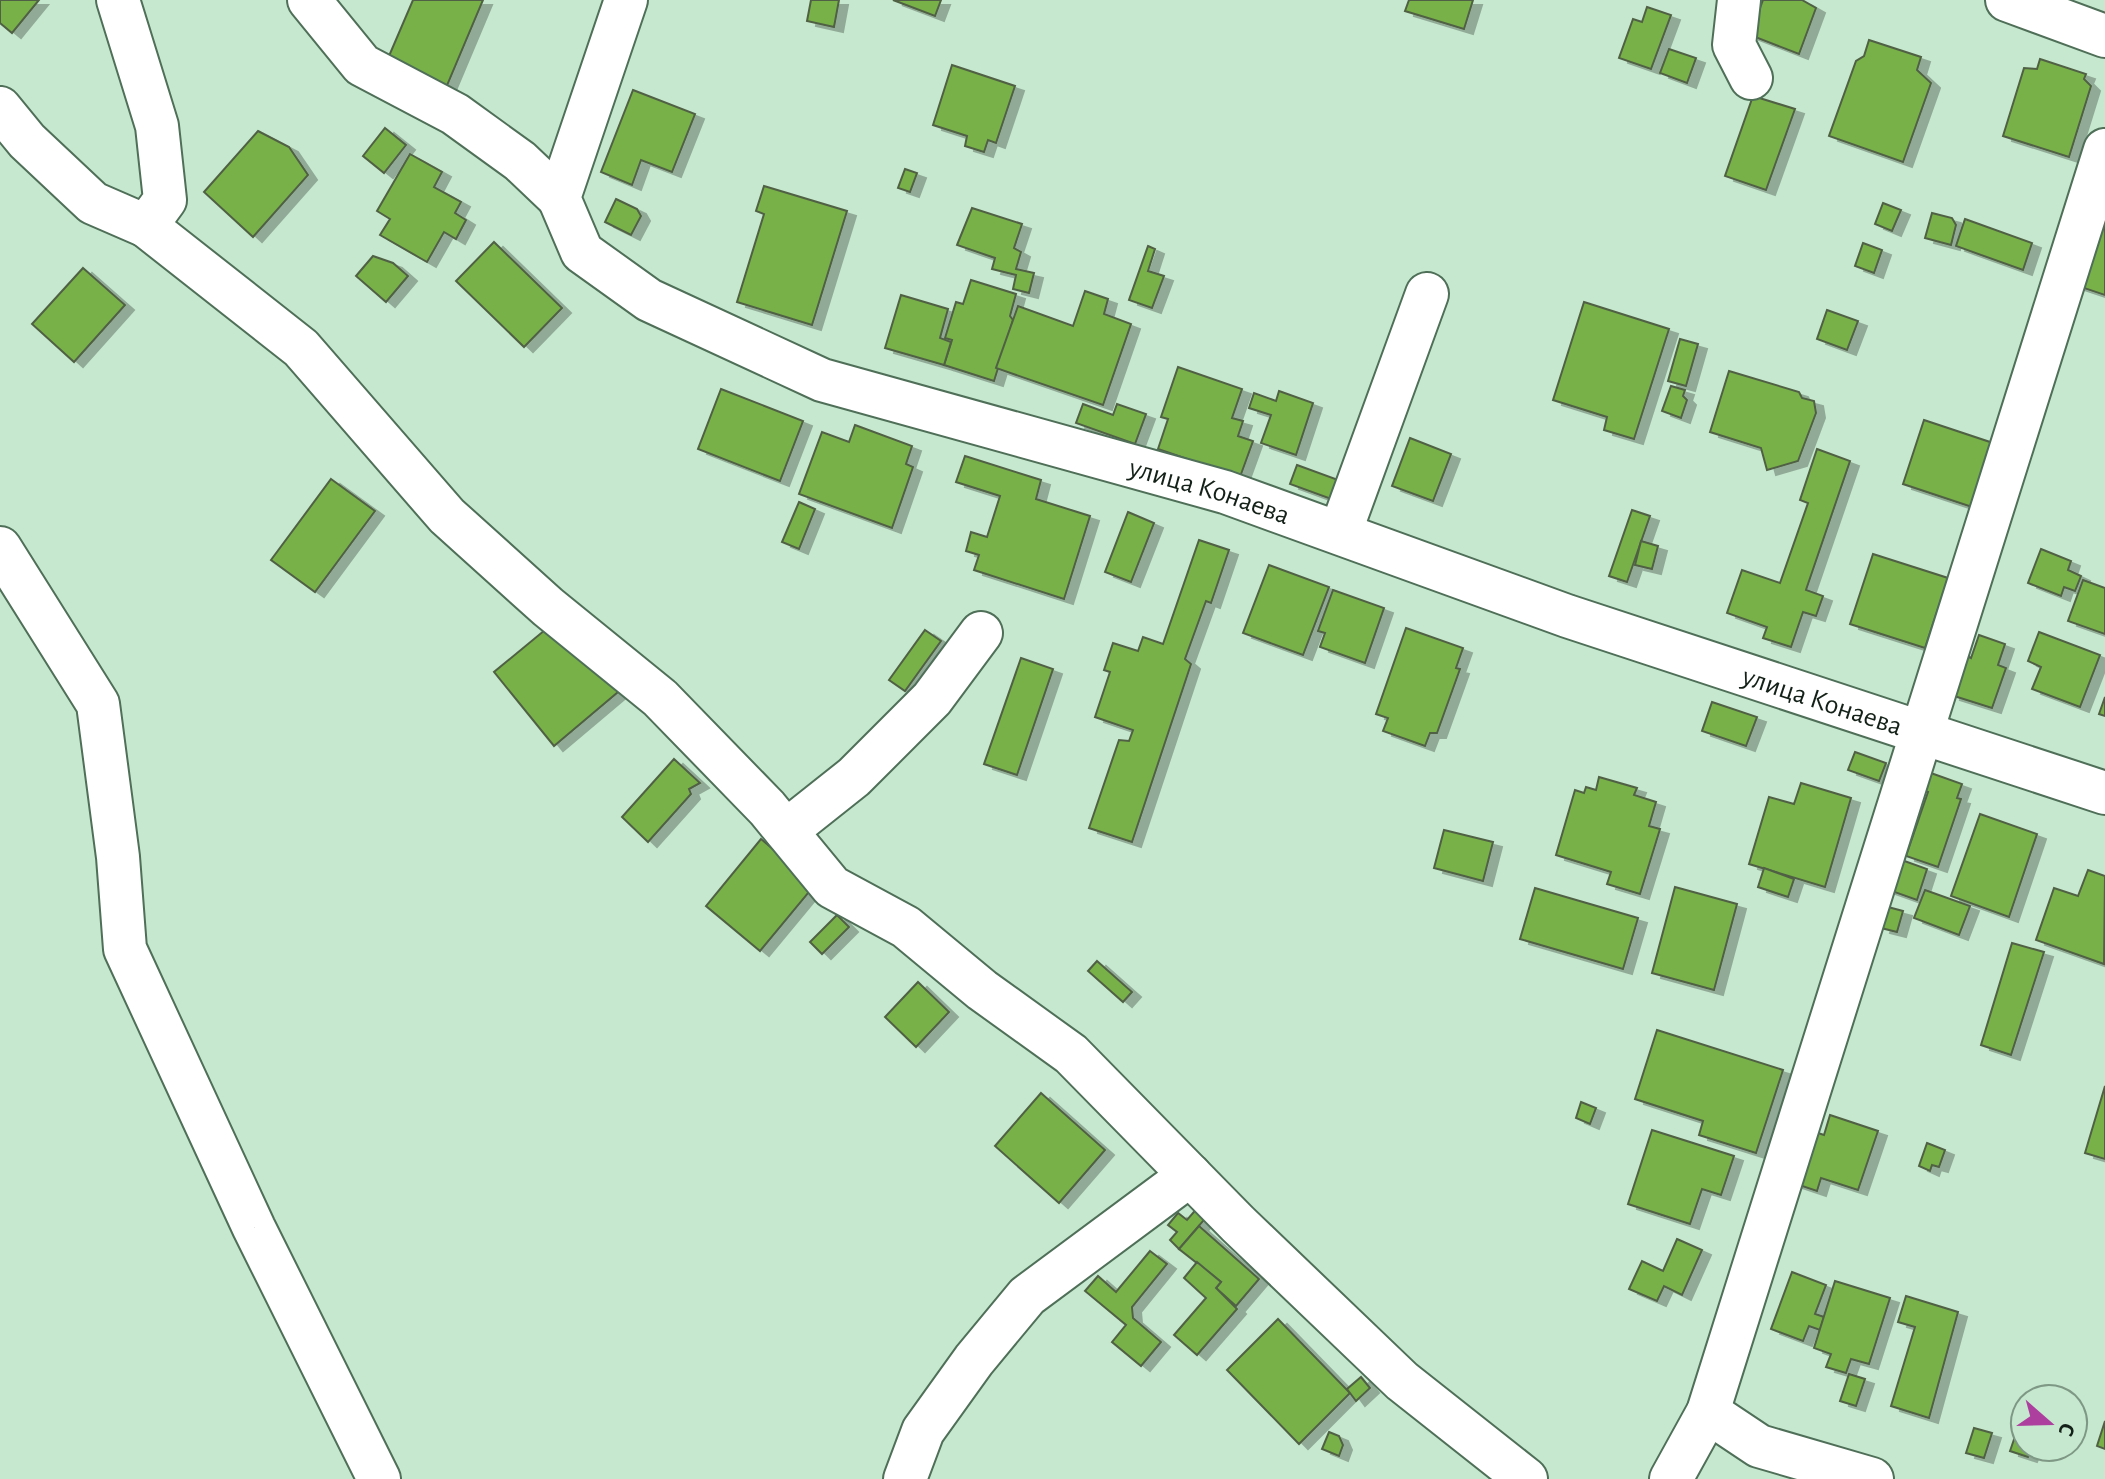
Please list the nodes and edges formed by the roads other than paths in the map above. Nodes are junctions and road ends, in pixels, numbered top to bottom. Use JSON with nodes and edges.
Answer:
{"nodes":[{"id":1,"x":118,"y":0,"type":"edge"},
{"id":2,"x":309,"y":0,"type":"edge"},
{"id":3,"x":626,"y":0,"type":"edge"},
{"id":4,"x":1739,"y":0,"type":"edge"},
{"id":5,"x":2007,"y":0,"type":"edge"},
{"id":6,"x":2105,"y":36,"type":"edge"},
{"id":7,"x":1751,"y":78,"type":"dead end"},
{"id":8,"x":0,"y":108,"type":"edge"},
{"id":9,"x":2105,"y":150,"type":"edge"},
{"id":10,"x":559,"y":198,"type":"junction"},
{"id":11,"x":146,"y":226,"type":"junction"},
{"id":12,"x":1427,"y":294,"type":"dead end"},
{"id":13,"x":1340,"y":533,"type":"junction"},
{"id":14,"x":0,"y":548,"type":"edge"},
{"id":15,"x":981,"y":633,"type":"dead end"},
{"id":16,"x":1920,"y":731,"type":"junction"},
{"id":17,"x":2105,"y":793,"type":"edge"},
{"id":18,"x":786,"y":831,"type":"junction"},
{"id":19,"x":1190,"y":1175,"type":"junction"},
{"id":20,"x":1708,"y":1412,"type":"junction"},
{"id":21,"x":379,"y":1479,"type":"edge"},
{"id":22,"x":905,"y":1479,"type":"edge"},
{"id":23,"x":1526,"y":1479,"type":"edge"},
{"id":24,"x":1671,"y":1479,"type":"edge"},
{"id":25,"x":1872,"y":1479,"type":"edge"}],
"edges":[{"from":1,"to":11,"type":"street"},
{"from":2,"to":10,"type":"street"},
{"from":3,"to":10,"type":"street"},
{"from":4,"to":7,"type":"street"},
{"from":5,"to":6,"type":"street"},
{"from":8,"to":11,"type":"street"},
{"from":9,"to":16,"type":"street"},
{"from":10,"to":13,"type":"street","name":"улица Конаева"},
{"from":11,"to":18,"type":"street"},
{"from":12,"to":13,"type":"street"},
{"from":13,"to":16,"type":"street","name":"улица Конаева"},
{"from":14,"to":21,"type":"street"},
{"from":15,"to":18,"type":"street"},
{"from":16,"to":17,"type":"street","name":"улица Конаева"},
{"from":16,"to":20,"type":"street"},
{"from":18,"to":19,"type":"street"},
{"from":19,"to":22,"type":"street"},
{"from":19,"to":23,"type":"street"},
{"from":20,"to":24,"type":"street"},
{"from":20,"to":25,"type":"street"}]}
